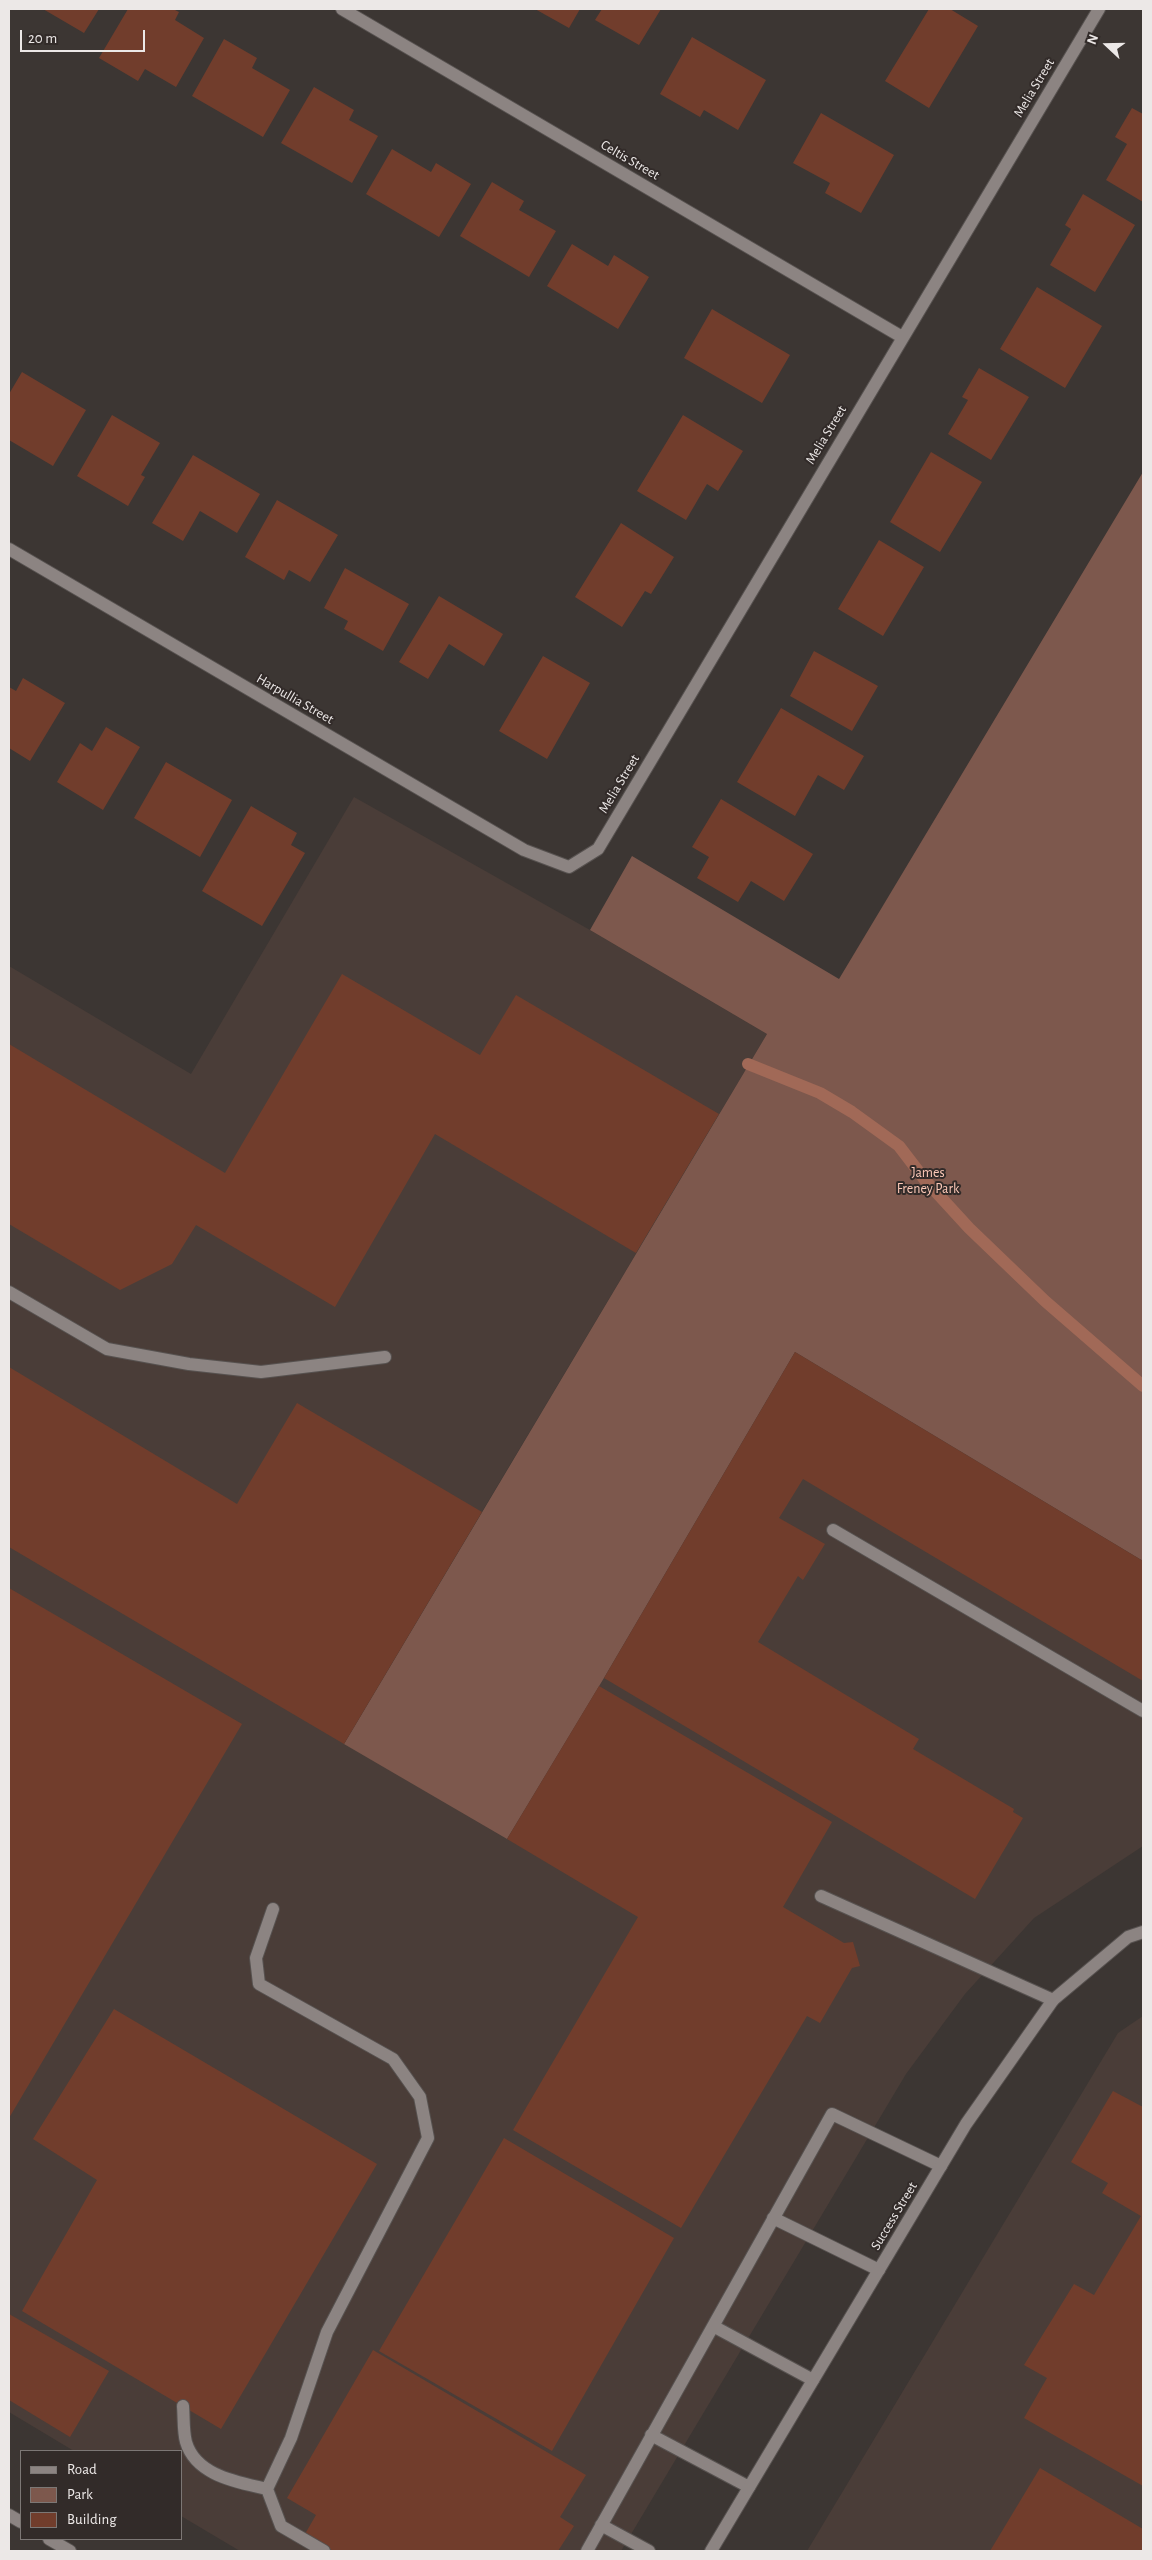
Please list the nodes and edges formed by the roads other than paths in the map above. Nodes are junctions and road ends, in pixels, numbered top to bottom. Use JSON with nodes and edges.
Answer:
{"nodes":[{"id":1,"x":342,"y":9,"type":"edge"},
{"id":2,"x":1099,"y":9,"type":"edge"},
{"id":3,"x":902,"y":337,"type":"junction"},
{"id":4,"x":9,"y":549,"type":"edge"},
{"id":5,"x":569,"y":867,"type":"joint"},
{"id":6,"x":9,"y":1292,"type":"edge"},
{"id":7,"x":385,"y":1357,"type":"dead end"},
{"id":8,"x":833,"y":1530,"type":"dead end"},
{"id":9,"x":1143,"y":1711,"type":"edge"},
{"id":10,"x":820,"y":1896,"type":"dead end"},
{"id":11,"x":273,"y":1909,"type":"dead end"},
{"id":12,"x":1143,"y":1932,"type":"edge"},
{"id":13,"x":1054,"y":2000,"type":"junction"},
{"id":14,"x":941,"y":2166,"type":"junction"},
{"id":15,"x":773,"y":2218,"type":"junction"},
{"id":16,"x":879,"y":2270,"type":"junction"},
{"id":17,"x":713,"y":2326,"type":"junction"},
{"id":18,"x":813,"y":2380,"type":"junction"},
{"id":19,"x":183,"y":2406,"type":"dead end"},
{"id":20,"x":651,"y":2435,"type":"junction"},
{"id":21,"x":749,"y":2487,"type":"junction"},
{"id":22,"x":268,"y":2488,"type":"junction"},
{"id":23,"x":9,"y":2515,"type":"edge"},
{"id":24,"x":20,"y":2521,"type":"edge"},
{"id":25,"x":601,"y":2525,"type":"junction"},
{"id":26,"x":51,"y":2540,"type":"edge"},
{"id":27,"x":70,"y":2551,"type":"edge"},
{"id":28,"x":324,"y":2551,"type":"edge"},
{"id":29,"x":586,"y":2551,"type":"edge"},
{"id":30,"x":649,"y":2551,"type":"edge"},
{"id":31,"x":711,"y":2551,"type":"edge"}],
"edges":[{"from":1,"to":3,"type":"street","name":"Celtis Street"},
{"from":2,"to":3,"type":"street","name":"Melia Street"},
{"from":3,"to":5,"type":"street","name":"Melia Street"},
{"from":4,"to":5,"type":"street","name":"Harpullia Street"},
{"from":6,"to":7,"type":"street"},
{"from":8,"to":9,"type":"street"},
{"from":10,"to":13,"type":"street"},
{"from":11,"to":22,"type":"street"},
{"from":12,"to":13,"type":"street","name":"Success Street"},
{"from":13,"to":14,"type":"street","name":"Success Street"},
{"from":14,"to":15,"type":"street"},
{"from":14,"to":16,"type":"street","name":"Success Street"},
{"from":15,"to":16,"type":"street"},
{"from":15,"to":17,"type":"street"},
{"from":16,"to":18,"type":"street","name":"Success Street"},
{"from":17,"to":18,"type":"street"},
{"from":17,"to":20,"type":"street"},
{"from":18,"to":21,"type":"street","name":"Success Street"},
{"from":19,"to":22,"type":"street"},
{"from":20,"to":21,"type":"street"},
{"from":20,"to":25,"type":"street"},
{"from":21,"to":31,"type":"street","name":"Success Street"},
{"from":22,"to":28,"type":"street"},
{"from":23,"to":24,"type":"street"},
{"from":25,"to":29,"type":"street"},
{"from":25,"to":30,"type":"street"},
{"from":26,"to":27,"type":"street"}]}
